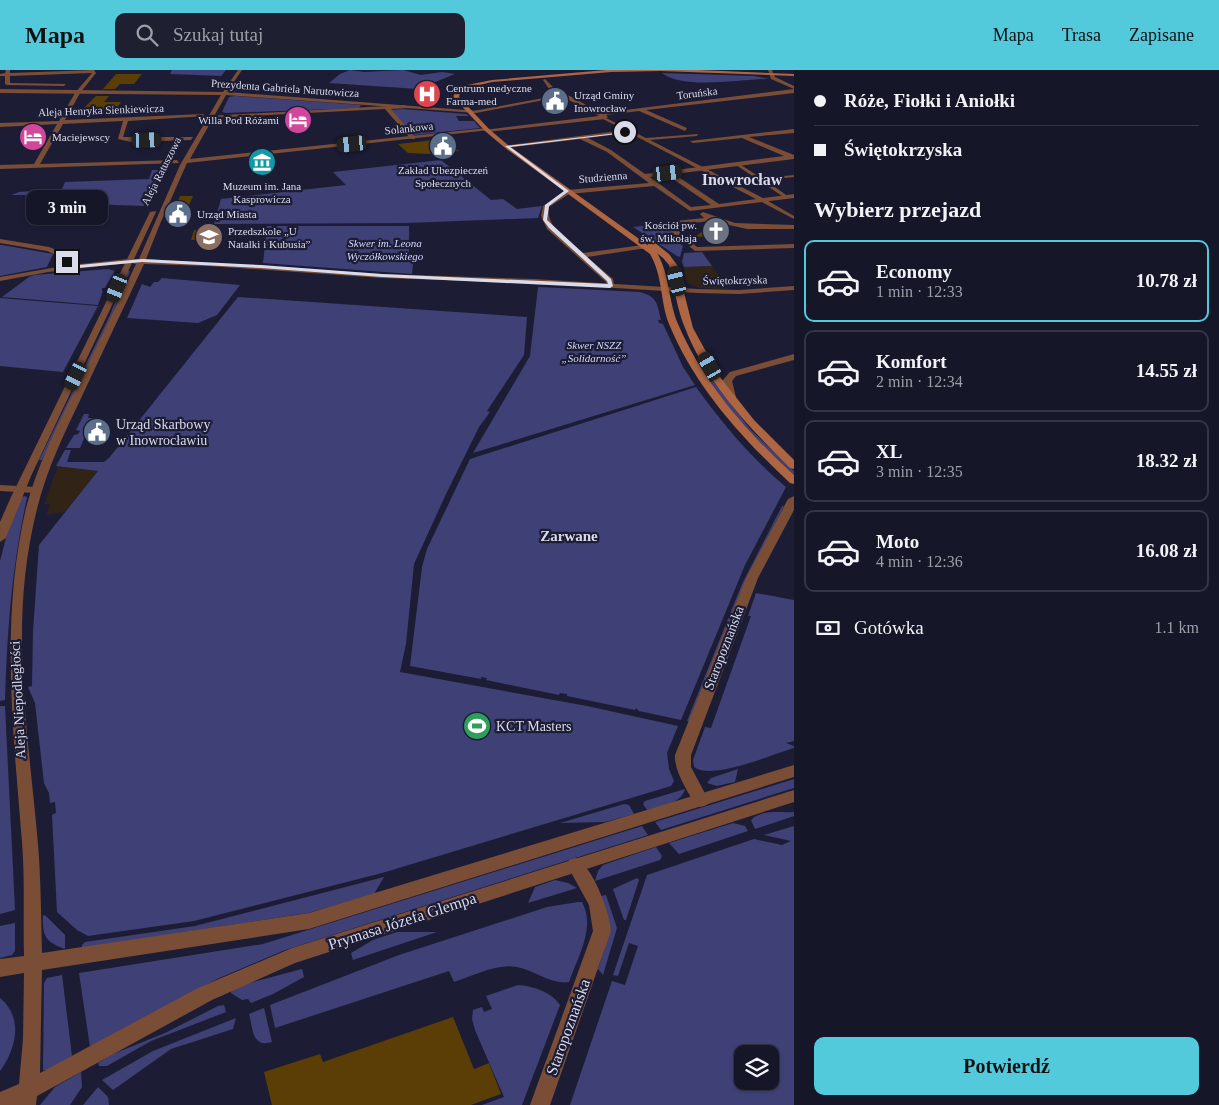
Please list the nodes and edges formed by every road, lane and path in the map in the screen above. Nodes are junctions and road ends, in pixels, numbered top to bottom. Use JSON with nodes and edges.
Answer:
{"nodes":[{"id":1,"x":92,"y":70,"type":"edge"},
{"id":2,"x":233,"y":70,"type":"edge"},
{"id":3,"x":240,"y":70,"type":"edge"},
{"id":4,"x":532,"y":70,"type":"edge"},
{"id":5,"x":677,"y":70,"type":"edge"},
{"id":6,"x":73,"y":71,"type":"junction"},
{"id":7,"x":523,"y":71,"type":"dead end"},
{"id":8,"x":8,"y":72,"type":"edge"},
{"id":9,"x":771,"y":73,"type":"edge"},
{"id":10,"x":0,"y":76,"type":"edge"},
{"id":11,"x":553,"y":76,"type":"junction"},
{"id":12,"x":794,"y":76,"type":"edge"},
{"id":13,"x":226,"y":77,"type":"dead end"},
{"id":14,"x":541,"y":78,"type":"junction"},
{"id":15,"x":221,"y":84,"type":"dead end"},
{"id":16,"x":64,"y":85,"type":"junction"},
{"id":17,"x":83,"y":85,"type":"junction"},
{"id":18,"x":794,"y":90,"type":"edge"},
{"id":19,"x":0,"y":91,"type":"edge"},
{"id":20,"x":79,"y":91,"type":"junction"},
{"id":21,"x":216,"y":93,"type":"junction"},
{"id":22,"x":225,"y":94,"type":"junction"},
{"id":23,"x":566,"y":96,"type":"junction"},
{"id":24,"x":387,"y":107,"type":"junction"},
{"id":25,"x":640,"y":109,"type":"junction"},
{"id":26,"x":473,"y":112,"type":"junction"},
{"id":27,"x":203,"y":116,"type":"junction"},
{"id":28,"x":211,"y":116,"type":"junction"},
{"id":29,"x":603,"y":116,"type":"junction"},
{"id":30,"x":126,"y":120,"type":"junction"},
{"id":31,"x":61,"y":122,"type":"junction"},
{"id":32,"x":0,"y":125,"type":"edge"},
{"id":33,"x":685,"y":129,"type":"joint"},
{"id":34,"x":490,"y":130,"type":"junction"},
{"id":35,"x":793,"y":131,"type":"edge"},
{"id":36,"x":625,"y":132,"type":"dead end"},
{"id":37,"x":697,"y":135,"type":"junction"},
{"id":38,"x":742,"y":136,"type":"junction"},
{"id":39,"x":191,"y":138,"type":"junction"},
{"id":40,"x":413,"y":138,"type":"junction"},
{"id":41,"x":581,"y":138,"type":"junction"},
{"id":42,"x":646,"y":140,"type":"junction"},
{"id":43,"x":707,"y":140,"type":"junction"},
{"id":44,"x":693,"y":141,"type":"dead end"},
{"id":45,"x":510,"y":146,"type":"junction"},
{"id":46,"x":792,"y":158,"type":"edge"},
{"id":47,"x":185,"y":161,"type":"junction"},
{"id":48,"x":177,"y":162,"type":"junction"},
{"id":49,"x":738,"y":164,"type":"junction"},
{"id":50,"x":36,"y":166,"type":"junction"},
{"id":51,"x":0,"y":167,"type":"edge"},
{"id":52,"x":702,"y":169,"type":"junction"},
{"id":53,"x":668,"y":173,"type":"junction"},
{"id":54,"x":645,"y":176,"type":"junction"},
{"id":55,"x":794,"y":176,"type":"edge"},
{"id":56,"x":761,"y":179,"type":"junction"},
{"id":57,"x":655,"y":184,"type":"junction"},
{"id":58,"x":571,"y":191,"type":"junction"},
{"id":59,"x":791,"y":196,"type":"edge"},
{"id":60,"x":764,"y":201,"type":"junction"},
{"id":61,"x":718,"y":206,"type":"junction"},
{"id":62,"x":692,"y":209,"type":"junction"},
{"id":63,"x":794,"y":218,"type":"edge"},
{"id":64,"x":710,"y":219,"type":"junction"},
{"id":65,"x":147,"y":224,"type":"junction"},
{"id":66,"x":156,"y":224,"type":"junction"},
{"id":67,"x":794,"y":227,"type":"edge"},
{"id":68,"x":0,"y":241,"type":"edge"},
{"id":69,"x":794,"y":246,"type":"edge"},
{"id":70,"x":640,"y":247,"type":"dead end"},
{"id":71,"x":582,"y":255,"type":"junction"},
{"id":72,"x":142,"y":260,"type":"junction"},
{"id":73,"x":128,"y":261,"type":"junction"},
{"id":74,"x":67,"y":267,"type":"junction"},
{"id":75,"x":0,"y":279,"type":"edge"},
{"id":76,"x":610,"y":286,"type":"junction"},
{"id":77,"x":794,"y":288,"type":"edge"},
{"id":78,"x":666,"y":290,"type":"junction"},
{"id":79,"x":679,"y":290,"type":"junction"},
{"id":80,"x":794,"y":357,"type":"edge"},
{"id":81,"x":732,"y":401,"type":"junction"},
{"id":82,"x":793,"y":465,"type":"edge"},
{"id":83,"x":794,"y":481,"type":"edge"},
{"id":84,"x":0,"y":488,"type":"edge"},
{"id":85,"x":27,"y":490,"type":"junction"},
{"id":86,"x":794,"y":499,"type":"edge"},
{"id":87,"x":0,"y":538,"type":"edge"},
{"id":88,"x":794,"y":771,"type":"edge"},
{"id":89,"x":794,"y":796,"type":"edge"},
{"id":90,"x":701,"y":800,"type":"junction"},
{"id":91,"x":575,"y":865,"type":"junction"},
{"id":92,"x":34,"y":963,"type":"junction"},
{"id":93,"x":0,"y":968,"type":"edge"},
{"id":94,"x":27,"y":1098,"type":"edge"},
{"id":95,"x":0,"y":1102,"type":"edge"},
{"id":96,"x":540,"y":1105,"type":"edge"}],
"edges":[{"from":1,"to":6,"type":"street"},
{"from":1,"to":17,"type":"street"},
{"from":2,"to":13,"type":"street"},
{"from":3,"to":22,"type":"street","name":"Aleja Ratuszowa"},
{"from":4,"to":11,"type":"main road"},
{"from":5,"to":9,"type":"main road"},
{"from":5,"to":11,"type":"main road"},
{"from":6,"to":8,"type":"street"},
{"from":6,"to":16,"type":"street"},
{"from":7,"to":14,"type":"main road"},
{"from":8,"to":10,"type":"street"},
{"from":8,"to":16,"type":"street"},
{"from":9,"to":11,"type":"main road"},
{"from":9,"to":12,"type":"main road"},
{"from":9,"to":18,"type":"street"},
{"from":11,"to":14,"type":"main road"},
{"from":14,"to":23,"type":"street"},
{"from":14,"to":26,"type":"main road"},
{"from":15,"to":21,"type":"street","name":"Aleja Ratuszowa"},
{"from":16,"to":17,"type":"street"},
{"from":17,"to":20,"type":"street"},
{"from":18,"to":25,"type":"street","name":"Toruńska"},
{"from":19,"to":20,"type":"street","name":"Prezydenta Gabriela Narutowicza"},
{"from":20,"to":21,"type":"street","name":"Prezydenta Gabriela Narutowicza"},
{"from":20,"to":31,"type":"street"},
{"from":21,"to":22,"type":"street","name":"Prezydenta Gabriela Narutowicza"},
{"from":21,"to":27,"type":"street","name":"Aleja Ratuszowa"},
{"from":22,"to":24,"type":"street","name":"Prezydenta Gabriela Narutowicza"},
{"from":22,"to":28,"type":"street","name":"Aleja Ratuszowa"},
{"from":23,"to":26,"type":"street"},
{"from":23,"to":29,"type":"street"},
{"from":24,"to":26,"type":"street"},
{"from":24,"to":28,"type":"street"},
{"from":24,"to":40,"type":"street"},
{"from":25,"to":29,"type":"street","name":"Toruńska"},
{"from":25,"to":33,"type":"street"},
{"from":26,"to":34,"type":"main road"},
{"from":27,"to":30,"type":"street","name":"Aleja Henryka Sienkiewicza"},
{"from":27,"to":39,"type":"street","name":"Aleja Ratuszowa"},
{"from":28,"to":47,"type":"street","name":"Aleja Ratuszowa"},
{"from":29,"to":34,"type":"street","name":"Solankowa"},
{"from":29,"to":42,"type":"street"},
{"from":30,"to":31,"type":"street","name":"Aleja Henryka Sienkiewicza"},
{"from":30,"to":39,"type":"street"},
{"from":31,"to":32,"type":"street","name":"Aleja Henryka Sienkiewicza"},
{"from":31,"to":50,"type":"street"},
{"from":33,"to":37,"type":"street"},
{"from":34,"to":40,"type":"street","name":"Solankowa"},
{"from":34,"to":45,"type":"main road"},
{"from":35,"to":38,"type":"street"},
{"from":36,"to":41,"type":"street"},
{"from":37,"to":42,"type":"street"},
{"from":37,"to":43,"type":"street"},
{"from":38,"to":43,"type":"street"},
{"from":38,"to":46,"type":"street"},
{"from":39,"to":48,"type":"street","name":"Aleja Ratuszowa"},
{"from":40,"to":47,"type":"street","name":"Solankowa"},
{"from":41,"to":45,"type":"street"},
{"from":41,"to":54,"type":"street"},
{"from":42,"to":52,"type":"street"},
{"from":43,"to":44,"type":"street"},
{"from":45,"to":58,"type":"main road"},
{"from":46,"to":49,"type":"street"},
{"from":47,"to":66,"type":"street","name":"Aleja Ratuszowa"},
{"from":48,"to":50,"type":"street"},
{"from":48,"to":65,"type":"street","name":"Aleja Ratuszowa"},
{"from":49,"to":52,"type":"street"},
{"from":49,"to":56,"type":"street"},
{"from":50,"to":51,"type":"street"},
{"from":52,"to":53,"type":"street"},
{"from":52,"to":60,"type":"street"},
{"from":53,"to":54,"type":"street"},
{"from":53,"to":61,"type":"street"},
{"from":54,"to":57,"type":"street"},
{"from":55,"to":56,"type":"street"},
{"from":56,"to":59,"type":"street"},
{"from":57,"to":58,"type":"street","name":"Studzienna"},
{"from":57,"to":62,"type":"street"},
{"from":58,"to":71,"type":"street","name":"Studzienna"},
{"from":58,"to":78,"type":"main road"},
{"from":58,"to":79,"type":"main road"},
{"from":59,"to":60,"type":"street"},
{"from":60,"to":61,"type":"street"},
{"from":60,"to":63,"type":"street"},
{"from":61,"to":62,"type":"street"},
{"from":62,"to":64,"type":"street"},
{"from":64,"to":67,"type":"street"},
{"from":64,"to":69,"type":"street"},
{"from":65,"to":66,"type":"street"},
{"from":65,"to":73,"type":"street","name":"Aleja Ratuszowa"},
{"from":66,"to":72,"type":"street","name":"Aleja Ratuszowa"},
{"from":68,"to":74,"type":"street"},
{"from":70,"to":71,"type":"street"},
{"from":71,"to":76,"type":"street","name":"Studzienna"},
{"from":72,"to":73,"type":"street","name":"Świętokrzyska"},
{"from":72,"to":76,"type":"street","name":"Świętokrzyska"},
{"from":72,"to":85,"type":"street","name":"Aleja Niepodległości"},
{"from":73,"to":74,"type":"street","name":"Świętokrzyska"},
{"from":73,"to":85,"type":"street","name":"Aleja Niepodległości"},
{"from":74,"to":75,"type":"street","name":"Świętokrzyska"},
{"from":76,"to":78,"type":"street","name":"Świętokrzyska"},
{"from":77,"to":79,"type":"street","name":"Świętokrzyska"},
{"from":78,"to":79,"type":"street","name":"Świętokrzyska"},
{"from":78,"to":83,"type":"main road"},
{"from":79,"to":81,"type":"main road"},
{"from":80,"to":81,"type":"street"},
{"from":81,"to":82,"type":"main road"},
{"from":84,"to":85,"type":"street"},
{"from":85,"to":87,"type":"street","name":"Aleja Niepodległości"},
{"from":85,"to":92,"type":"street","name":"Aleja Niepodległości"},
{"from":86,"to":90,"type":"street","name":"Staropoznańska"},
{"from":88,"to":90,"type":"street","name":"Prymasa Józefa Glempa"},
{"from":89,"to":91,"type":"street","name":"Prymasa Józefa Glempa"},
{"from":90,"to":92,"type":"street","name":"Prymasa Józefa Glempa"},
{"from":91,"to":94,"type":"street","name":"Prymasa Józefa Glempa"},
{"from":91,"to":96,"type":"street","name":"Staropoznańska"},
{"from":92,"to":93,"type":"street","name":"Prymasa Józefa Glempa"},
{"from":92,"to":94,"type":"street","name":"Aleja Niepodległości"},
{"from":94,"to":95,"type":"street","name":"Prymasa Józefa Glempa"}]}
